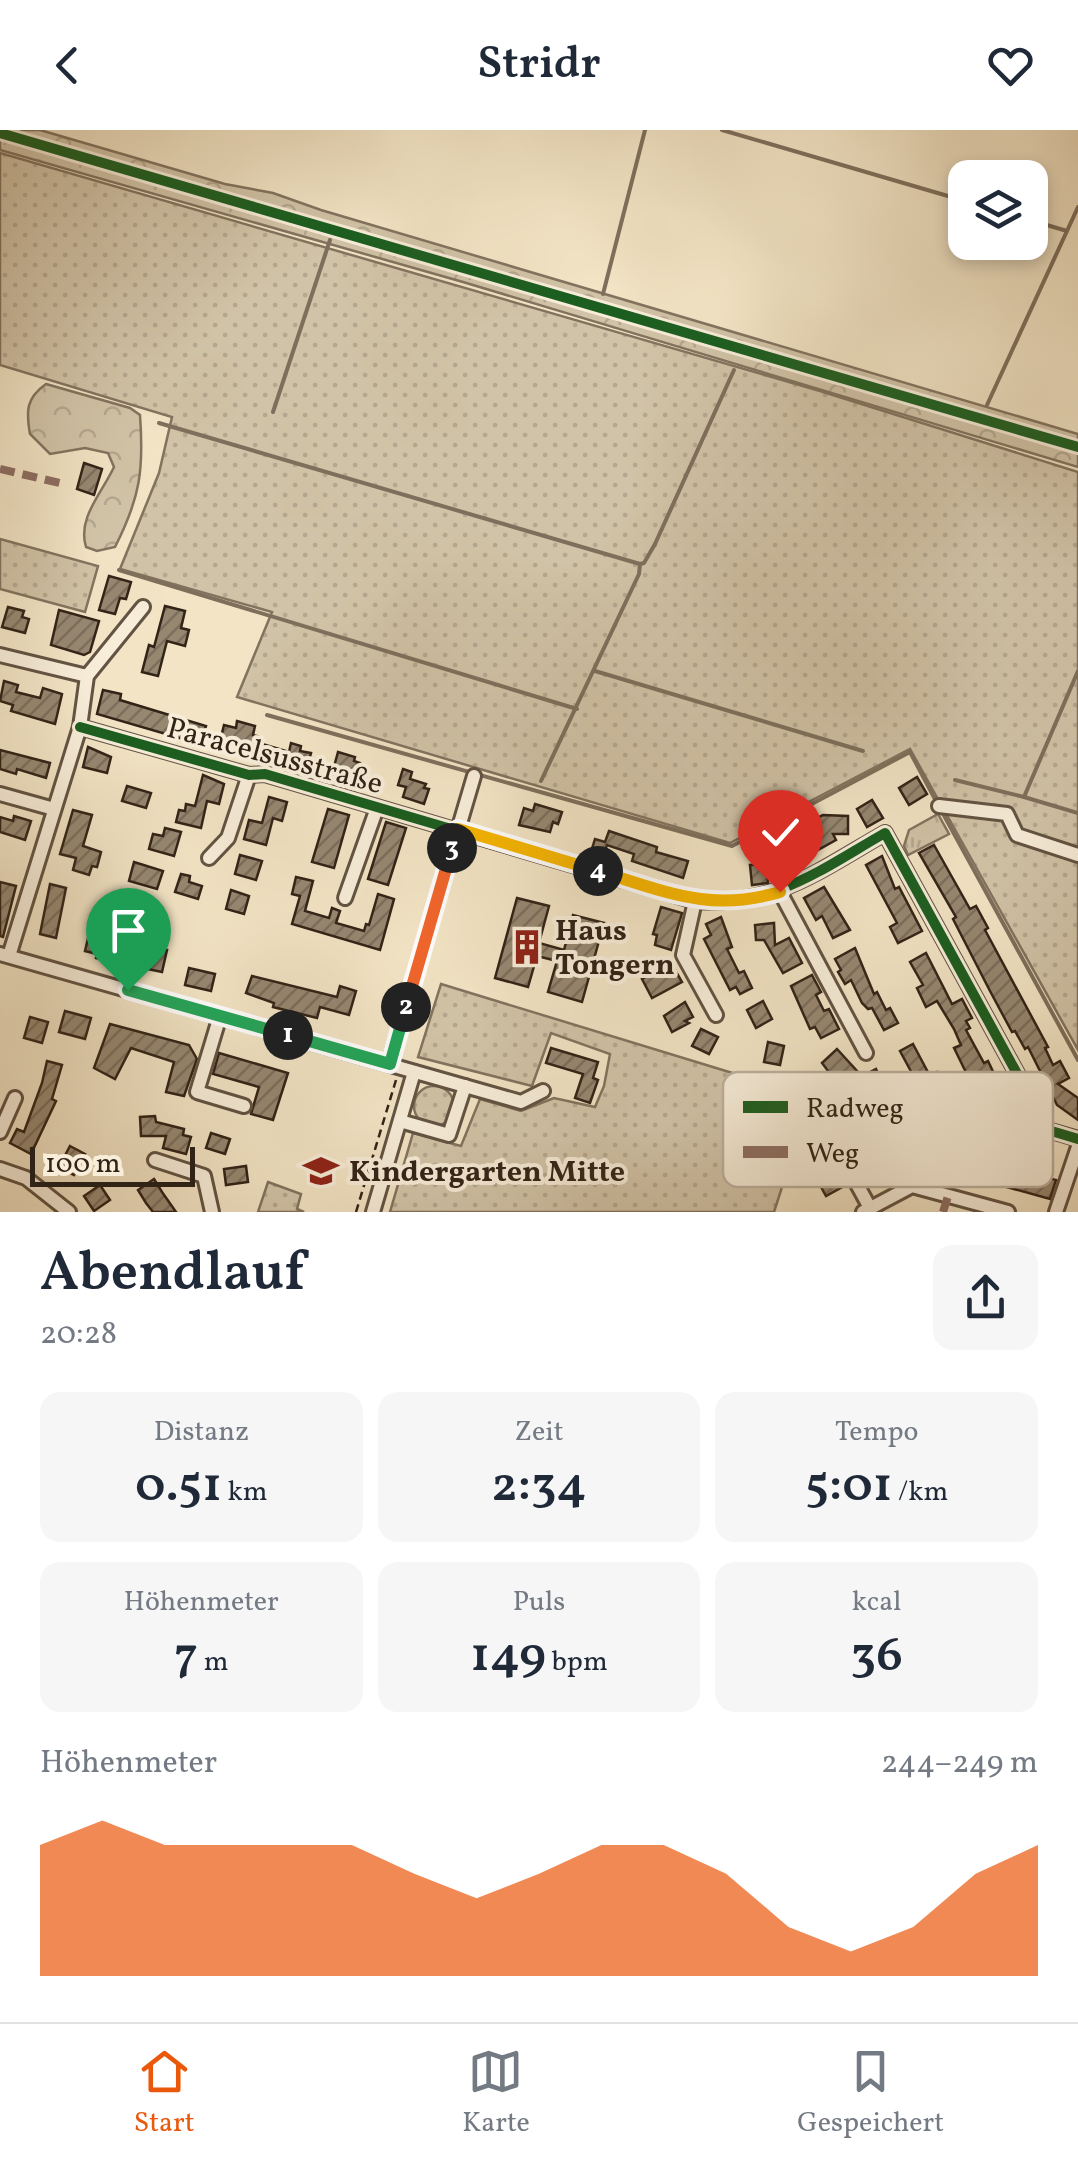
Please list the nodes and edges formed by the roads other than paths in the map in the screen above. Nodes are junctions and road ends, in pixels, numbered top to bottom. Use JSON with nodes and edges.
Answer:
{"nodes":[{"id":1,"x":142,"y":607,"type":"dead end"},
{"id":2,"x":0,"y":655,"type":"edge"},
{"id":3,"x":87,"y":676,"type":"junction"},
{"id":4,"x":80,"y":727,"type":"junction"},
{"id":5,"x":249,"y":775,"type":"junction"},
{"id":6,"x":474,"y":776,"type":"dead end"},
{"id":7,"x":0,"y":794,"type":"edge"},
{"id":8,"x":939,"y":806,"type":"dead end"},
{"id":9,"x":378,"y":808,"type":"junction"},
{"id":10,"x":54,"y":809,"type":"junction"},
{"id":11,"x":458,"y":829,"type":"junction"},
{"id":12,"x":1078,"y":854,"type":"edge"},
{"id":13,"x":209,"y":858,"type":"dead end"},
{"id":14,"x":780,"y":892,"type":"junction"},
{"id":15,"x":346,"y":898,"type":"dead end"},
{"id":16,"x":695,"y":901,"type":"junction"},
{"id":17,"x":5,"y":955,"type":"edge"},
{"id":18,"x":716,"y":1015,"type":"dead end"},
{"id":19,"x":220,"y":1016,"type":"junction"},
{"id":20,"x":866,"y":1053,"type":"dead end"},
{"id":21,"x":395,"y":1066,"type":"junction"},
{"id":22,"x":414,"y":1072,"type":"junction"},
{"id":23,"x":1016,"y":1072,"type":"edge"},
{"id":24,"x":464,"y":1086,"type":"junction"},
{"id":25,"x":543,"y":1091,"type":"dead end"},
{"id":26,"x":15,"y":1098,"type":"dead end"},
{"id":27,"x":244,"y":1106,"type":"dead end"},
{"id":28,"x":400,"y":1121,"type":"junction"},
{"id":29,"x":1053,"y":1131,"type":"edge"},
{"id":30,"x":0,"y":1132,"type":"edge"},
{"id":31,"x":1078,"y":1138,"type":"edge"},
{"id":32,"x":1078,"y":1147,"type":"edge"},
{"id":33,"x":155,"y":1160,"type":"dead end"},
{"id":34,"x":0,"y":1169,"type":"edge"},
{"id":35,"x":856,"y":1187,"type":"edge"},
{"id":36,"x":910,"y":1187,"type":"edge"},
{"id":37,"x":916,"y":1187,"type":"edge"},
{"id":38,"x":948,"y":1196,"type":"junction"},
{"id":39,"x":867,"y":1210,"type":"edge"},
{"id":40,"x":69,"y":1212,"type":"edge"},
{"id":41,"x":212,"y":1212,"type":"edge"},
{"id":42,"x":373,"y":1212,"type":"edge"},
{"id":43,"x":943,"y":1212,"type":"edge"},
{"id":44,"x":1008,"y":1212,"type":"edge"},
{"id":45,"x":1056,"y":1212,"type":"edge"}],
"edges":[{"from":1,"to":3,"type":"street"},
{"from":2,"to":3,"type":"street"},
{"from":3,"to":4,"type":"street"},
{"from":4,"to":5,"type":"street","name":"Paracelsusstraße"},
{"from":4,"to":10,"type":"street"},
{"from":5,"to":9,"type":"street","name":"Paracelsusstraße"},
{"from":5,"to":13,"type":"street"},
{"from":6,"to":11,"type":"street"},
{"from":7,"to":10,"type":"street"},
{"from":8,"to":12,"type":"street"},
{"from":9,"to":11,"type":"street","name":"Paracelsusstraße"},
{"from":9,"to":15,"type":"street"},
{"from":10,"to":17,"type":"street"},
{"from":11,"to":16,"type":"street","name":"Paracelsusstraße"},
{"from":11,"to":21,"type":"street"},
{"from":14,"to":16,"type":"street","name":"Paracelsusstraße"},
{"from":14,"to":20,"type":"street"},
{"from":14,"to":23,"type":"street","name":"Paracelsusstraße"},
{"from":16,"to":18,"type":"street"},
{"from":17,"to":19,"type":"street"},
{"from":19,"to":21,"type":"street"},
{"from":19,"to":27,"type":"street"},
{"from":21,"to":22,"type":"street"},
{"from":22,"to":24,"type":"street"},
{"from":22,"to":28,"type":"street"},
{"from":24,"to":25,"type":"street"},
{"from":24,"to":28,"type":"street"},
{"from":26,"to":30,"type":"street"},
{"from":28,"to":42,"type":"street"},
{"from":29,"to":31,"type":"street","name":"Paracelsusstraße"},
{"from":32,"to":45,"type":"street"},
{"from":33,"to":41,"type":"street"},
{"from":34,"to":40,"type":"street"},
{"from":35,"to":39,"type":"street"},
{"from":36,"to":39,"type":"street"},
{"from":37,"to":38,"type":"street"},
{"from":38,"to":43,"type":"street"},
{"from":38,"to":44,"type":"street"}]}
